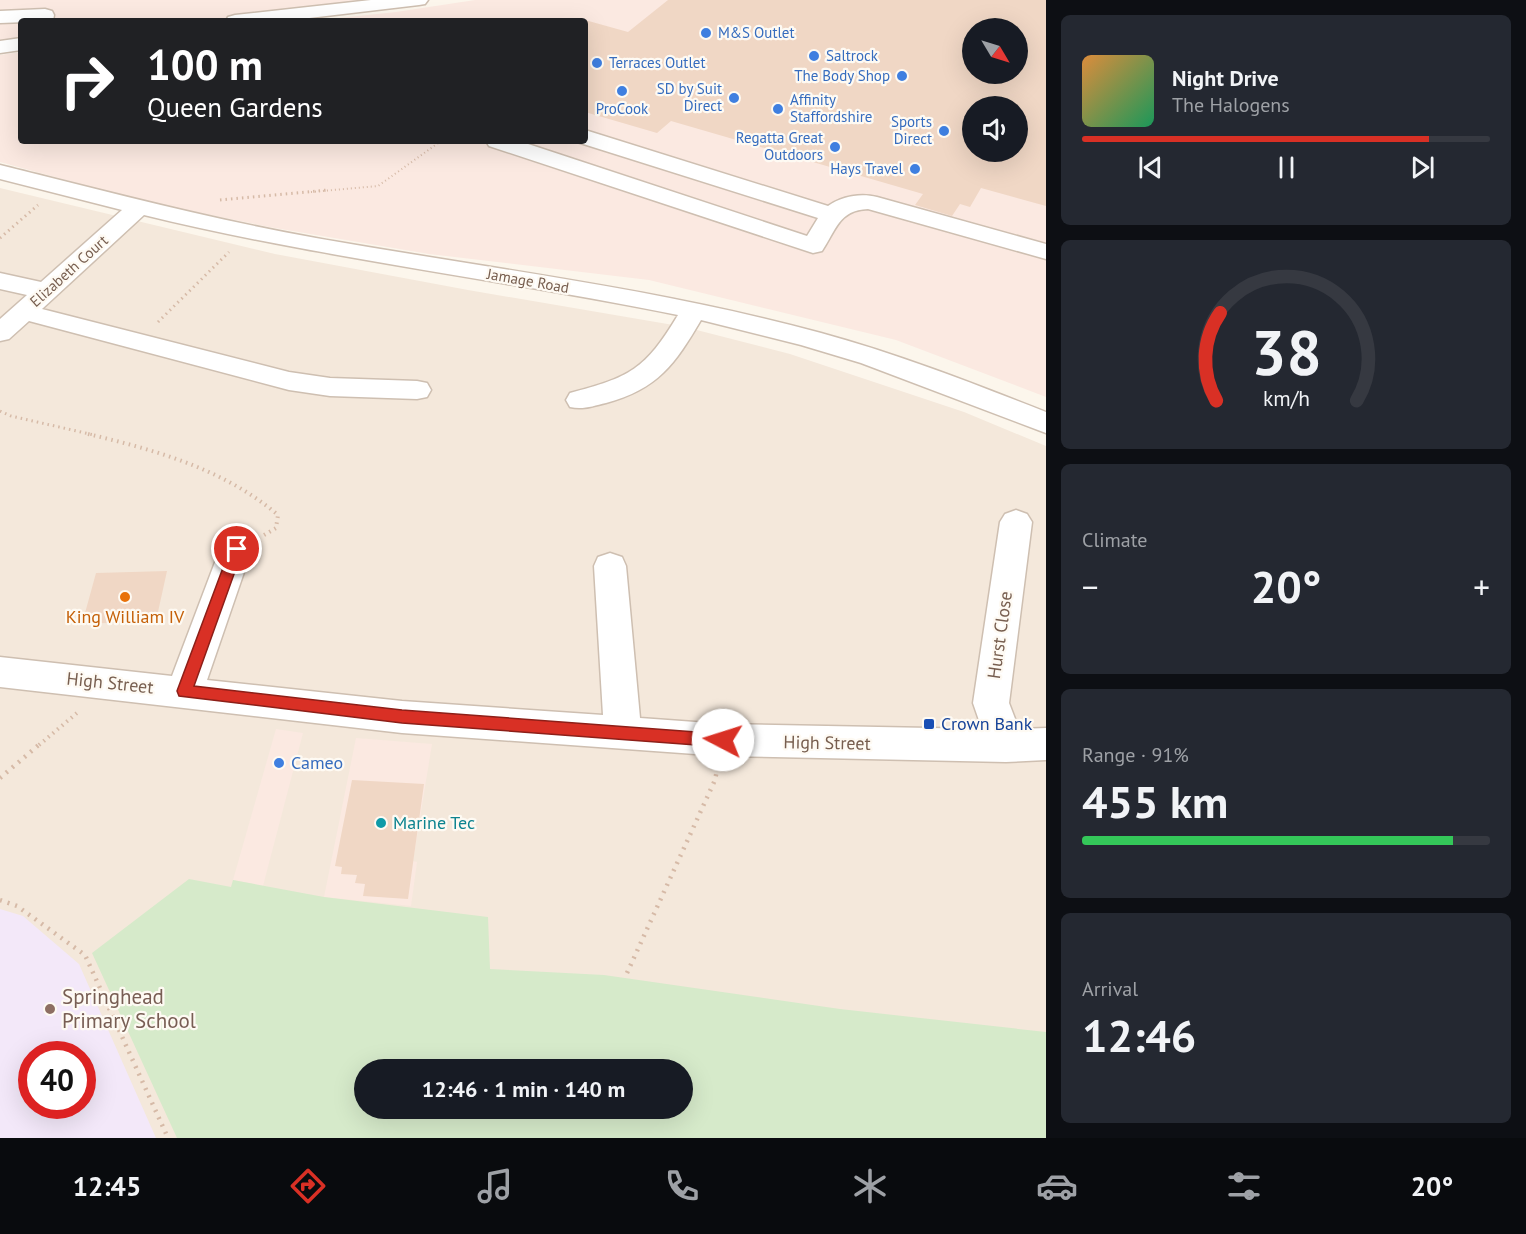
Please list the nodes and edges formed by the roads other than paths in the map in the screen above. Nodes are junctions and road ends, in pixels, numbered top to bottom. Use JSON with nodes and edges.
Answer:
{"nodes":[{"id":1,"x":59,"y":0,"type":"edge"},
{"id":2,"x":419,"y":0,"type":"edge"},
{"id":3,"x":264,"y":14,"type":"edge"},
{"id":4,"x":0,"y":17,"type":"edge"},
{"id":5,"x":45,"y":18,"type":"edge"},
{"id":6,"x":247,"y":18,"type":"edge"},
{"id":7,"x":18,"y":44,"type":"edge"},
{"id":8,"x":0,"y":47,"type":"edge"},
{"id":9,"x":588,"y":138,"type":"edge"},
{"id":10,"x":506,"y":144,"type":"edge"},
{"id":11,"x":0,"y":172,"type":"edge"},
{"id":12,"x":138,"y":208,"type":"junction"},
{"id":13,"x":833,"y":215,"type":"junction"},
{"id":14,"x":1046,"y":252,"type":"edge"},
{"id":15,"x":0,"y":281,"type":"edge"},
{"id":16,"x":46,"y":291,"type":"junction"},
{"id":17,"x":24,"y":312,"type":"junction"},
{"id":18,"x":693,"y":312,"type":"junction"},
{"id":19,"x":0,"y":333,"type":"edge"},
{"id":20,"x":417,"y":390,"type":"dead end"},
{"id":21,"x":580,"y":400,"type":"dead end"},
{"id":22,"x":1046,"y":423,"type":"edge"},
{"id":23,"x":1016,"y":522,"type":"dead end"},
{"id":24,"x":237,"y":549,"type":"road end"},
{"id":25,"x":610,"y":566,"type":"dead end"},
{"id":26,"x":0,"y":672,"type":"edge"},
{"id":27,"x":185,"y":691,"type":"junction"},
{"id":28,"x":623,"y":732,"type":"junction"},
{"id":29,"x":1046,"y":744,"type":"edge"},
{"id":30,"x":1006,"y":747,"type":"junction"}],
"edges":[{"from":1,"to":5,"type":"street"},
{"from":2,"to":3,"type":"street"},
{"from":3,"to":6,"type":"street"},
{"from":4,"to":5,"type":"street"},
{"from":7,"to":8,"type":"street"},
{"from":9,"to":13,"type":"street"},
{"from":10,"to":13,"type":"street"},
{"from":11,"to":12,"type":"street","name":"Jamage Road"},
{"from":12,"to":16,"type":"street","name":"Elizabeth Court"},
{"from":12,"to":18,"type":"street","name":"Jamage Road"},
{"from":13,"to":14,"type":"street"},
{"from":15,"to":16,"type":"street"},
{"from":16,"to":17,"type":"street","name":"Elizabeth Court"},
{"from":17,"to":19,"type":"street","name":"Elizabeth Court"},
{"from":17,"to":20,"type":"street"},
{"from":18,"to":21,"type":"street"},
{"from":18,"to":22,"type":"street","name":"Jamage Road"},
{"from":23,"to":30,"type":"street","name":"Hurst Close"},
{"from":24,"to":27,"type":"street"},
{"from":25,"to":28,"type":"street"},
{"from":26,"to":27,"type":"street","name":"High Street"},
{"from":27,"to":28,"type":"street","name":"High Street"},
{"from":28,"to":30,"type":"street","name":"High Street"},
{"from":29,"to":30,"type":"street","name":"High Street"}]}
